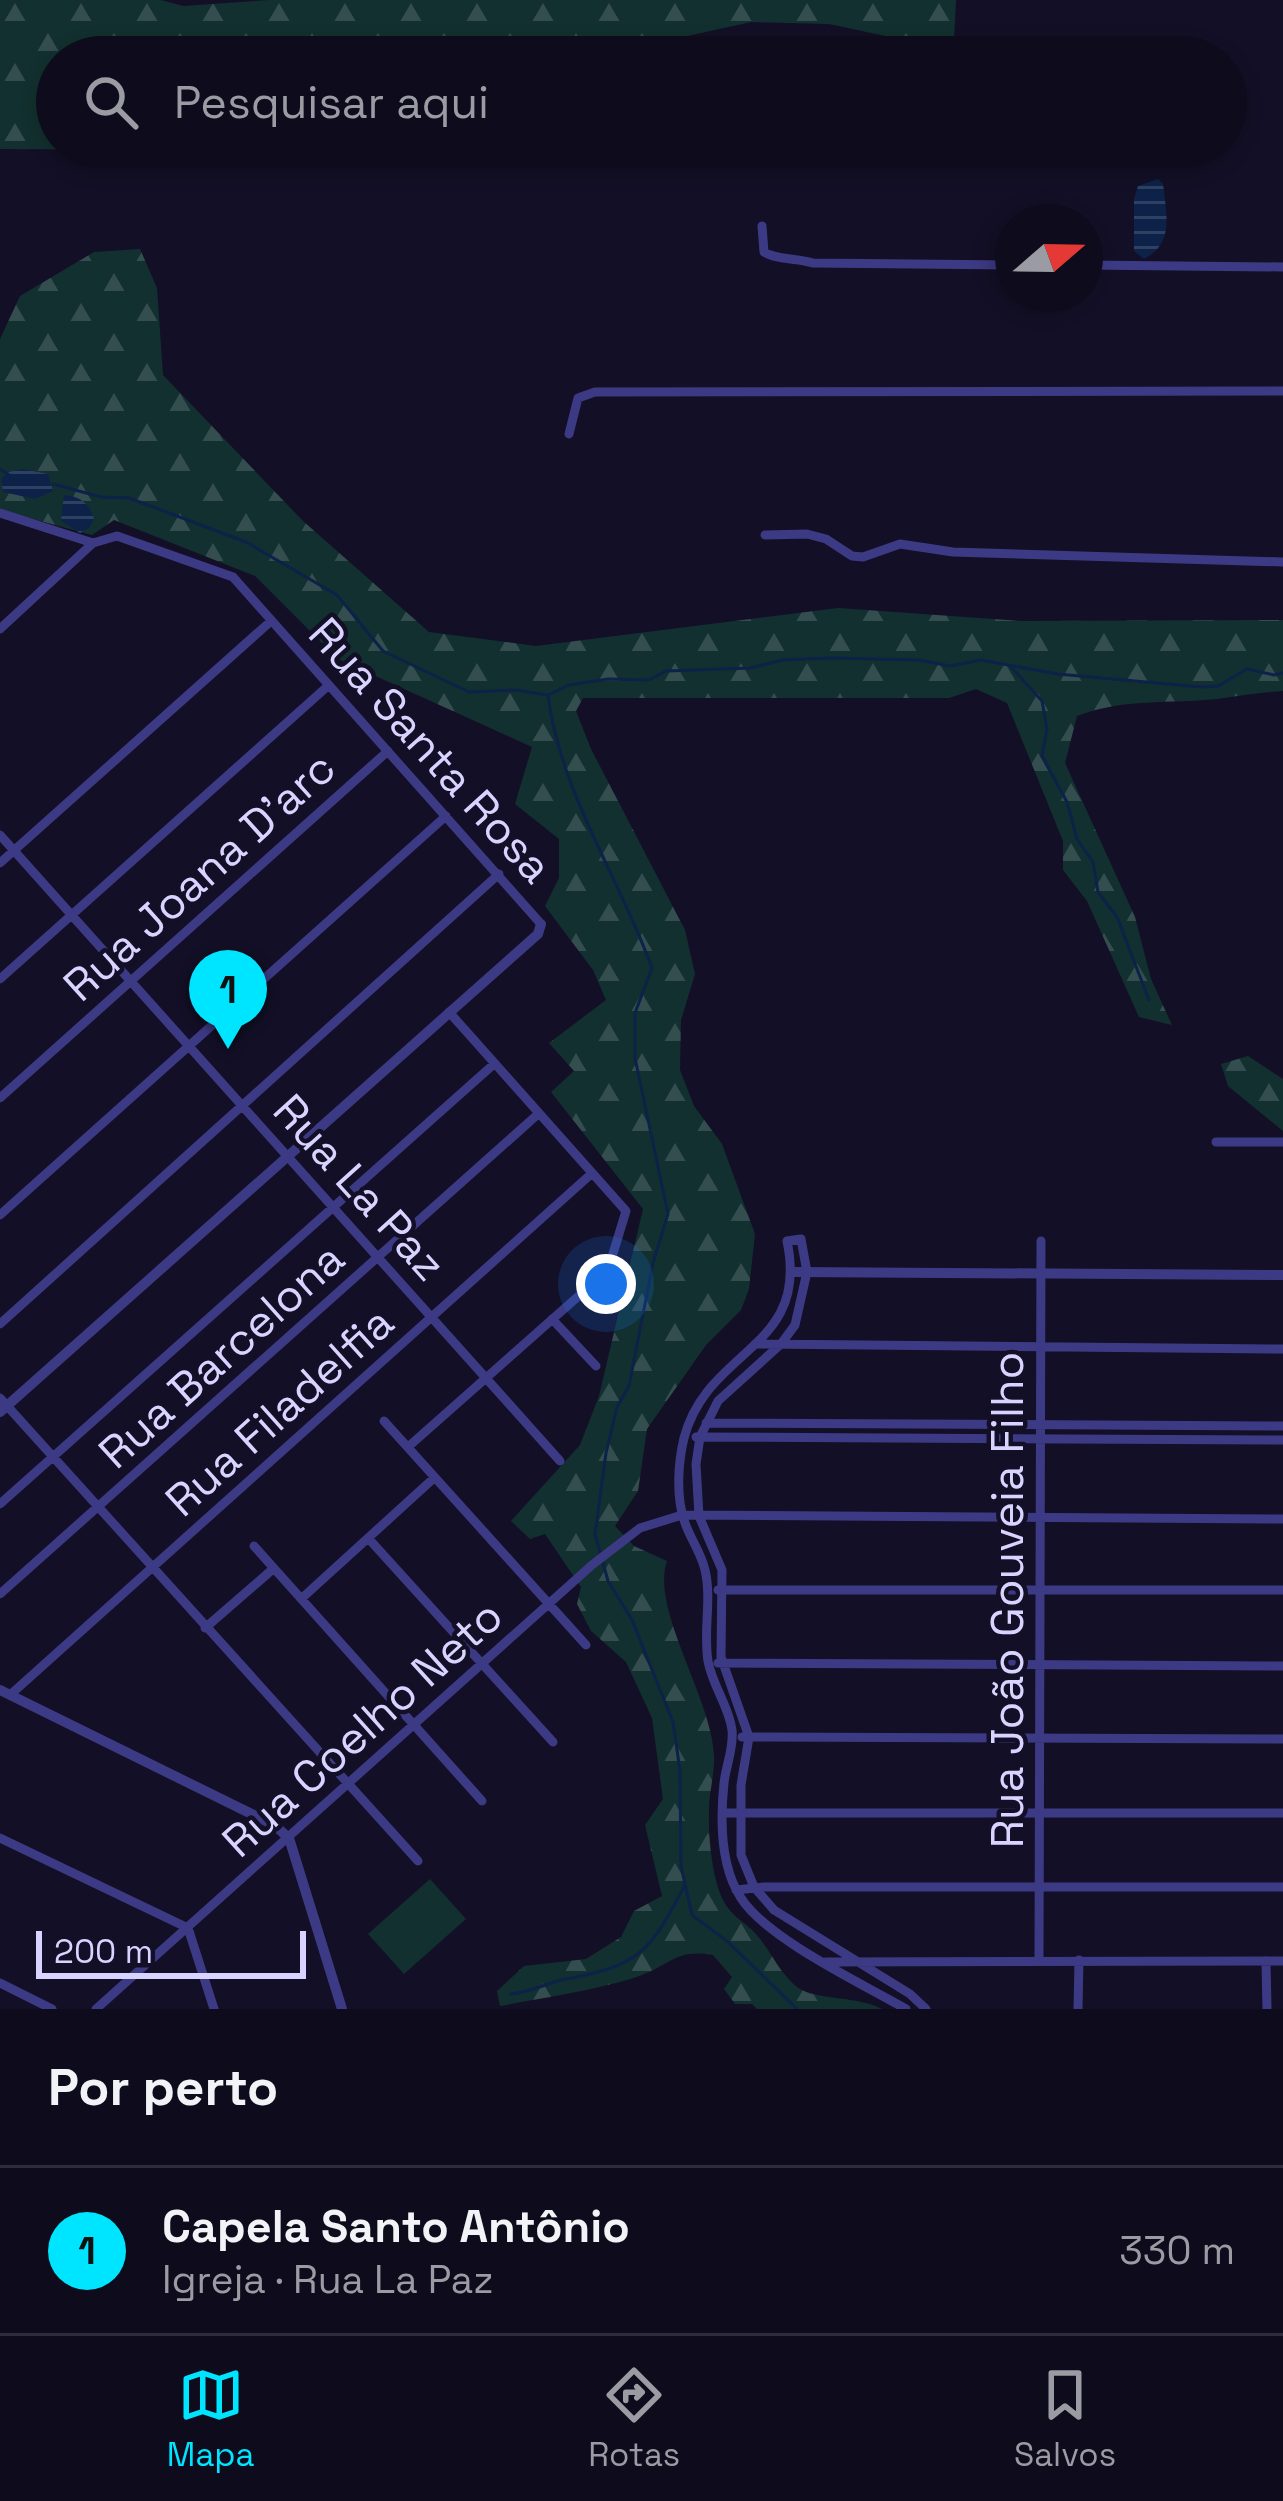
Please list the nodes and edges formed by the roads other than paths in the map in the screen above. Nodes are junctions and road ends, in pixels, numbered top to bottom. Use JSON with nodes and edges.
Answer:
{"nodes":[{"id":1,"x":762,"y":226,"type":"dead end"},
{"id":2,"x":995,"y":265,"type":"edge"},
{"id":3,"x":1103,"y":266,"type":"edge"},
{"id":4,"x":1283,"y":267,"type":"edge"},
{"id":5,"x":1283,"y":391,"type":"edge"},
{"id":6,"x":569,"y":434,"type":"dead end"},
{"id":7,"x":0,"y":513,"type":"edge"},
{"id":8,"x":765,"y":535,"type":"dead end"},
{"id":9,"x":93,"y":543,"type":"junction"},
{"id":10,"x":1283,"y":562,"type":"edge"},
{"id":11,"x":271,"y":621,"type":"junction"},
{"id":12,"x":0,"y":628,"type":"edge"},
{"id":13,"x":329,"y":685,"type":"junction"},
{"id":14,"x":388,"y":751,"type":"junction"},
{"id":15,"x":446,"y":816,"type":"junction"},
{"id":16,"x":0,"y":835,"type":"edge"},
{"id":17,"x":14,"y":851,"type":"junction"},
{"id":18,"x":0,"y":863,"type":"edge"},
{"id":19,"x":499,"y":874,"type":"junction"},
{"id":20,"x":70,"y":915,"type":"junction"},
{"id":21,"x":541,"y":924,"type":"joint"},
{"id":22,"x":0,"y":979,"type":"edge"},
{"id":23,"x":130,"y":982,"type":"junction"},
{"id":24,"x":449,"y":1012,"type":"junction"},
{"id":25,"x":189,"y":1046,"type":"junction"},
{"id":26,"x":494,"y":1064,"type":"junction"},
{"id":27,"x":0,"y":1098,"type":"edge"},
{"id":28,"x":244,"y":1106,"type":"junction"},
{"id":29,"x":537,"y":1114,"type":"junction"},
{"id":30,"x":1216,"y":1142,"type":"dead end"},
{"id":31,"x":1283,"y":1142,"type":"edge"},
{"id":32,"x":289,"y":1156,"type":"junction"},
{"id":33,"x":590,"y":1175,"type":"junction"},
{"id":34,"x":335,"y":1207,"type":"junction"},
{"id":35,"x":0,"y":1215,"type":"edge"},
{"id":36,"x":787,"y":1241,"type":"dead end"},
{"id":37,"x":1040,"y":1241,"type":"dead end"},
{"id":38,"x":379,"y":1258,"type":"junction"},
{"id":39,"x":800,"y":1272,"type":"junction"},
{"id":40,"x":1040,"y":1274,"type":"junction"},
{"id":41,"x":1283,"y":1276,"type":"edge"},
{"id":42,"x":433,"y":1318,"type":"junction"},
{"id":43,"x":552,"y":1319,"type":"junction"},
{"id":44,"x":0,"y":1324,"type":"edge"},
{"id":45,"x":755,"y":1344,"type":"junction"},
{"id":46,"x":781,"y":1344,"type":"junction"},
{"id":47,"x":1040,"y":1347,"type":"junction"},
{"id":48,"x":1283,"y":1349,"type":"edge"},
{"id":49,"x":596,"y":1366,"type":"dead end"},
{"id":50,"x":485,"y":1377,"type":"junction"},
{"id":51,"x":2,"y":1405,"type":"edge"},
{"id":52,"x":384,"y":1421,"type":"dead end"},
{"id":53,"x":690,"y":1423,"type":"junction"},
{"id":54,"x":706,"y":1423,"type":"junction"},
{"id":55,"x":1042,"y":1426,"type":"junction"},
{"id":56,"x":1283,"y":1426,"type":"edge"},
{"id":57,"x":700,"y":1437,"type":"junction"},
{"id":58,"x":684,"y":1438,"type":"junction"},
{"id":59,"x":1041,"y":1439,"type":"junction"},
{"id":60,"x":1283,"y":1440,"type":"edge"},
{"id":61,"x":408,"y":1447,"type":"junction"},
{"id":62,"x":53,"y":1459,"type":"junction"},
{"id":63,"x":560,"y":1461,"type":"dead end"},
{"id":64,"x":434,"y":1478,"type":"junction"},
{"id":65,"x":0,"y":1504,"type":"edge"},
{"id":66,"x":99,"y":1508,"type":"junction"},
{"id":67,"x":682,"y":1515,"type":"junction"},
{"id":68,"x":699,"y":1516,"type":"junction"},
{"id":69,"x":1040,"y":1517,"type":"junction"},
{"id":70,"x":1283,"y":1519,"type":"edge"},
{"id":71,"x":368,"y":1538,"type":"junction"},
{"id":72,"x":254,"y":1546,"type":"dead end"},
{"id":73,"x":152,"y":1568,"type":"junction"},
{"id":74,"x":273,"y":1569,"type":"junction"},
{"id":75,"x":707,"y":1589,"type":"junction"},
{"id":76,"x":722,"y":1589,"type":"junction"},
{"id":77,"x":1040,"y":1590,"type":"junction"},
{"id":78,"x":1283,"y":1590,"type":"edge"},
{"id":79,"x":0,"y":1594,"type":"edge"},
{"id":80,"x":301,"y":1599,"type":"junction"},
{"id":81,"x":550,"y":1604,"type":"junction"},
{"id":82,"x":205,"y":1628,"type":"junction"},
{"id":83,"x":586,"y":1646,"type":"dead end"},
{"id":84,"x":483,"y":1663,"type":"junction"},
{"id":85,"x":709,"y":1663,"type":"junction"},
{"id":86,"x":723,"y":1663,"type":"junction"},
{"id":87,"x":1040,"y":1666,"type":"junction"},
{"id":88,"x":1283,"y":1666,"type":"edge"},
{"id":89,"x":5,"y":1692,"type":"edge"},
{"id":90,"x":412,"y":1726,"type":"junction"},
{"id":91,"x":748,"y":1737,"type":"junction"},
{"id":92,"x":732,"y":1738,"type":"junction"},
{"id":93,"x":1040,"y":1738,"type":"junction"},
{"id":94,"x":1283,"y":1739,"type":"edge"},
{"id":95,"x":553,"y":1742,"type":"dead end"},
{"id":96,"x":347,"y":1786,"type":"junction"},
{"id":97,"x":482,"y":1801,"type":"dead end"},
{"id":98,"x":740,"y":1812,"type":"junction"},
{"id":99,"x":724,"y":1813,"type":"junction"},
{"id":100,"x":1040,"y":1813,"type":"junction"},
{"id":101,"x":1283,"y":1813,"type":"edge"},
{"id":102,"x":0,"y":1838,"type":"edge"},
{"id":103,"x":289,"y":1838,"type":"junction"},
{"id":104,"x":418,"y":1862,"type":"dead end"},
{"id":105,"x":1040,"y":1886,"type":"junction"},
{"id":106,"x":1283,"y":1887,"type":"edge"},
{"id":107,"x":754,"y":1888,"type":"junction"},
{"id":108,"x":736,"y":1891,"type":"junction"},
{"id":109,"x":188,"y":1928,"type":"junction"},
{"id":110,"x":1040,"y":1959,"type":"junction"},
{"id":111,"x":1079,"y":1960,"type":"junction"},
{"id":112,"x":856,"y":1961,"type":"junction"},
{"id":113,"x":1266,"y":1961,"type":"junction"},
{"id":114,"x":1283,"y":1961,"type":"edge"},
{"id":115,"x":826,"y":1963,"type":"junction"},
{"id":116,"x":0,"y":1983,"type":"edge"},
{"id":117,"x":52,"y":2009,"type":"edge"},
{"id":118,"x":96,"y":2009,"type":"edge"},
{"id":119,"x":214,"y":2009,"type":"edge"},
{"id":120,"x":343,"y":2009,"type":"edge"},
{"id":121,"x":906,"y":2009,"type":"edge"},
{"id":122,"x":926,"y":2009,"type":"edge"},
{"id":123,"x":1078,"y":2009,"type":"edge"},
{"id":124,"x":1267,"y":2009,"type":"edge"}],
"edges":[{"from":1,"to":2,"type":"street"},
{"from":3,"to":4,"type":"street"},
{"from":5,"to":6,"type":"street"},
{"from":7,"to":9,"type":"street","name":"Rua Santa Rosa"},
{"from":8,"to":10,"type":"street"},
{"from":9,"to":11,"type":"street","name":"Rua Santa Rosa"},
{"from":9,"to":12,"type":"street"},
{"from":11,"to":13,"type":"street","name":"Rua Santa Rosa"},
{"from":11,"to":17,"type":"street"},
{"from":13,"to":14,"type":"street","name":"Rua Santa Rosa"},
{"from":13,"to":20,"type":"street"},
{"from":14,"to":15,"type":"street","name":"Rua Santa Rosa"},
{"from":14,"to":23,"type":"street","name":"Rua Joana D'arc"},
{"from":15,"to":19,"type":"street","name":"Rua Santa Rosa"},
{"from":15,"to":25,"type":"street"},
{"from":16,"to":17,"type":"street","name":"Rua La Paz"},
{"from":17,"to":18,"type":"street"},
{"from":17,"to":20,"type":"street","name":"Rua La Paz"},
{"from":19,"to":21,"type":"street","name":"Rua Santa Rosa"},
{"from":19,"to":28,"type":"street"},
{"from":20,"to":22,"type":"street"},
{"from":20,"to":23,"type":"street","name":"Rua La Paz"},
{"from":21,"to":24,"type":"street"},
{"from":23,"to":25,"type":"street","name":"Rua La Paz"},
{"from":23,"to":27,"type":"street","name":"Rua Joana D'arc"},
{"from":24,"to":26,"type":"street"},
{"from":24,"to":32,"type":"street"},
{"from":25,"to":28,"type":"street","name":"Rua La Paz"},
{"from":25,"to":35,"type":"street"},
{"from":26,"to":29,"type":"street"},
{"from":26,"to":34,"type":"street"},
{"from":28,"to":32,"type":"street","name":"Rua La Paz"},
{"from":28,"to":44,"type":"street"},
{"from":29,"to":33,"type":"street"},
{"from":29,"to":38,"type":"street","name":"Rua Barcelona"},
{"from":30,"to":31,"type":"street"},
{"from":32,"to":34,"type":"street","name":"Rua La Paz"},
{"from":32,"to":51,"type":"street"},
{"from":33,"to":42,"type":"street","name":"Rua Filadelfia"},
{"from":33,"to":43,"type":"street"},
{"from":34,"to":38,"type":"street","name":"Rua La Paz"},
{"from":34,"to":62,"type":"street"},
{"from":36,"to":39,"type":"street"},
{"from":37,"to":40,"type":"street","name":"Rua João Gouveia Filho"},
{"from":38,"to":42,"type":"street","name":"Rua La Paz"},
{"from":38,"to":66,"type":"street","name":"Rua Barcelona"},
{"from":39,"to":40,"type":"street"},
{"from":39,"to":45,"type":"street"},
{"from":39,"to":46,"type":"street"},
{"from":40,"to":41,"type":"street"},
{"from":40,"to":47,"type":"street","name":"Rua João Gouveia Filho"},
{"from":42,"to":50,"type":"street","name":"Rua La Paz"},
{"from":42,"to":73,"type":"street","name":"Rua Filadelfia"},
{"from":43,"to":49,"type":"street"},
{"from":43,"to":50,"type":"street"},
{"from":45,"to":46,"type":"street"},
{"from":45,"to":53,"type":"street"},
{"from":46,"to":47,"type":"street"},
{"from":46,"to":54,"type":"street"},
{"from":47,"to":48,"type":"street"},
{"from":47,"to":55,"type":"street","name":"Rua João Gouveia Filho"},
{"from":50,"to":61,"type":"street"},
{"from":50,"to":63,"type":"street","name":"Rua La Paz"},
{"from":51,"to":62,"type":"street"},
{"from":52,"to":61,"type":"street"},
{"from":53,"to":54,"type":"street"},
{"from":53,"to":58,"type":"street"},
{"from":54,"to":55,"type":"street"},
{"from":54,"to":57,"type":"street"},
{"from":55,"to":56,"type":"street"},
{"from":55,"to":59,"type":"street","name":"Rua João Gouveia Filho"},
{"from":57,"to":58,"type":"street"},
{"from":57,"to":59,"type":"street"},
{"from":57,"to":68,"type":"street"},
{"from":58,"to":67,"type":"street"},
{"from":59,"to":60,"type":"street"},
{"from":59,"to":69,"type":"street","name":"Rua João Gouveia Filho"},
{"from":61,"to":64,"type":"street"},
{"from":62,"to":65,"type":"street"},
{"from":62,"to":66,"type":"street"},
{"from":64,"to":71,"type":"street"},
{"from":64,"to":81,"type":"street"},
{"from":66,"to":73,"type":"street"},
{"from":66,"to":79,"type":"street","name":"Rua Barcelona"},
{"from":67,"to":68,"type":"street"},
{"from":67,"to":75,"type":"street"},
{"from":67,"to":81,"type":"street","name":"Rua Coelho Neto"},
{"from":68,"to":69,"type":"street"},
{"from":68,"to":76,"type":"street"},
{"from":69,"to":70,"type":"street"},
{"from":69,"to":77,"type":"street","name":"Rua João Gouveia Filho"},
{"from":71,"to":80,"type":"street"},
{"from":71,"to":84,"type":"street"},
{"from":72,"to":74,"type":"street"},
{"from":73,"to":82,"type":"street"},
{"from":73,"to":89,"type":"street","name":"Rua Filadelfia"},
{"from":74,"to":80,"type":"street"},
{"from":74,"to":82,"type":"street"},
{"from":75,"to":76,"type":"street"},
{"from":75,"to":85,"type":"street"},
{"from":76,"to":77,"type":"street"},
{"from":76,"to":86,"type":"street"},
{"from":77,"to":78,"type":"street"},
{"from":77,"to":87,"type":"street","name":"Rua João Gouveia Filho"},
{"from":80,"to":90,"type":"street"},
{"from":81,"to":83,"type":"street"},
{"from":81,"to":84,"type":"street","name":"Rua Coelho Neto"},
{"from":82,"to":96,"type":"street"},
{"from":84,"to":90,"type":"street","name":"Rua Coelho Neto"},
{"from":84,"to":95,"type":"street"},
{"from":85,"to":86,"type":"street"},
{"from":85,"to":92,"type":"street"},
{"from":86,"to":87,"type":"street"},
{"from":86,"to":91,"type":"street"},
{"from":87,"to":88,"type":"street"},
{"from":87,"to":93,"type":"street","name":"Rua João Gouveia Filho"},
{"from":89,"to":103,"type":"street"},
{"from":90,"to":96,"type":"street","name":"Rua Coelho Neto"},
{"from":90,"to":97,"type":"street"},
{"from":91,"to":92,"type":"street"},
{"from":91,"to":93,"type":"street"},
{"from":91,"to":98,"type":"street"},
{"from":92,"to":99,"type":"street"},
{"from":93,"to":94,"type":"street"},
{"from":93,"to":100,"type":"street","name":"Rua João Gouveia Filho"},
{"from":96,"to":103,"type":"street","name":"Rua Coelho Neto"},
{"from":96,"to":104,"type":"street"},
{"from":98,"to":99,"type":"street"},
{"from":98,"to":100,"type":"street"},
{"from":98,"to":107,"type":"street"},
{"from":99,"to":108,"type":"street"},
{"from":100,"to":101,"type":"street"},
{"from":100,"to":105,"type":"street","name":"Rua João Gouveia Filho"},
{"from":102,"to":109,"type":"street"},
{"from":103,"to":109,"type":"street","name":"Rua Coelho Neto"},
{"from":103,"to":120,"type":"street"},
{"from":105,"to":106,"type":"street"},
{"from":105,"to":107,"type":"street"},
{"from":105,"to":110,"type":"street","name":"Rua João Gouveia Filho"},
{"from":107,"to":108,"type":"street"},
{"from":107,"to":112,"type":"street"},
{"from":108,"to":115,"type":"street"},
{"from":109,"to":118,"type":"street","name":"Rua Coelho Neto"},
{"from":109,"to":119,"type":"street"},
{"from":110,"to":111,"type":"street"},
{"from":110,"to":112,"type":"street"},
{"from":111,"to":113,"type":"street"},
{"from":111,"to":123,"type":"street"},
{"from":112,"to":115,"type":"street"},
{"from":112,"to":122,"type":"street"},
{"from":113,"to":114,"type":"street"},
{"from":113,"to":124,"type":"street"},
{"from":115,"to":121,"type":"street"},
{"from":116,"to":117,"type":"street"}]}
